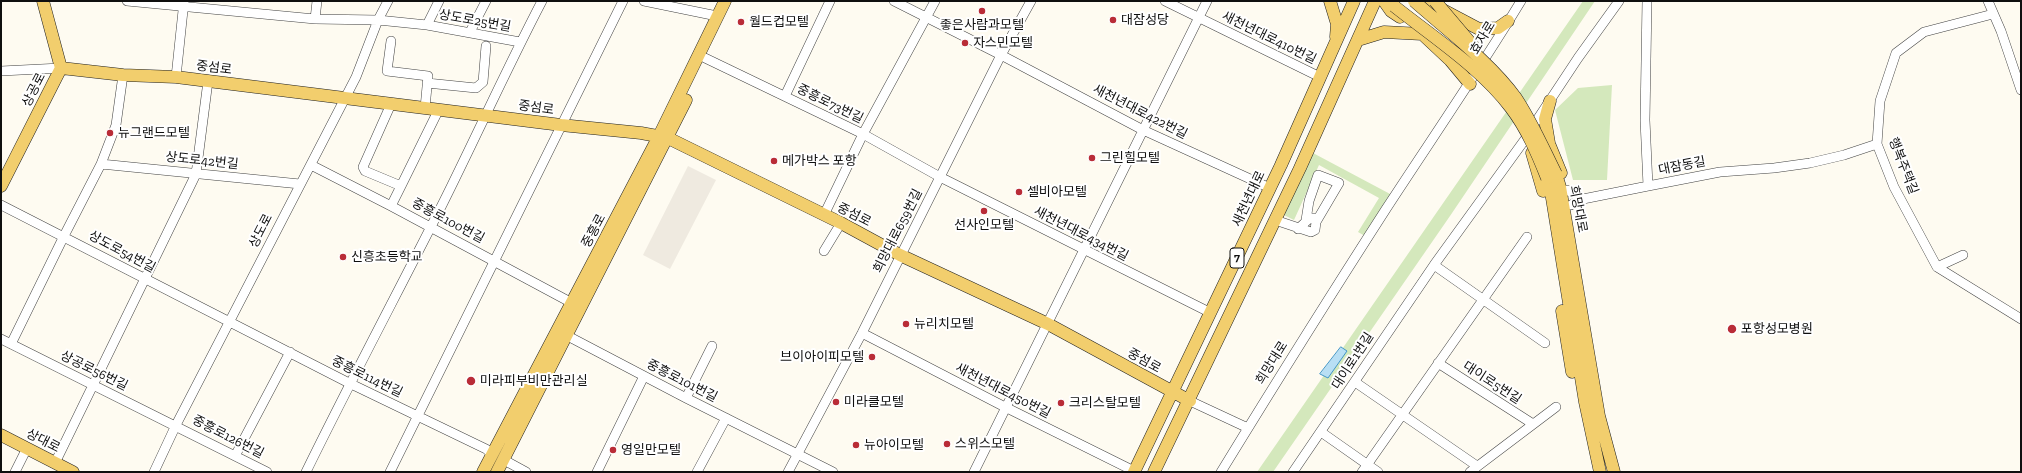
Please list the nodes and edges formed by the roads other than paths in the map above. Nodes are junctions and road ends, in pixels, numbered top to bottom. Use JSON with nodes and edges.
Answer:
{"nodes":[{"id":1,"x":43,"y":1,"type":"edge"},
{"id":2,"x":127,"y":1,"type":"edge"},
{"id":3,"x":317,"y":1,"type":"edge"},
{"id":4,"x":388,"y":1,"type":"edge"},
{"id":5,"x":439,"y":1,"type":"edge"},
{"id":6,"x":486,"y":1,"type":"edge"},
{"id":7,"x":542,"y":1,"type":"edge"},
{"id":8,"x":623,"y":1,"type":"edge"},
{"id":9,"x":644,"y":1,"type":"edge"},
{"id":10,"x":725,"y":1,"type":"edge"},
{"id":11,"x":734,"y":1,"type":"edge"},
{"id":12,"x":830,"y":1,"type":"edge"},
{"id":13,"x":894,"y":1,"type":"edge"},
{"id":14,"x":935,"y":1,"type":"edge"},
{"id":15,"x":1031,"y":1,"type":"edge"},
{"id":16,"x":1165,"y":1,"type":"edge"},
{"id":17,"x":1207,"y":1,"type":"edge"},
{"id":18,"x":1330,"y":1,"type":"edge"},
{"id":19,"x":1354,"y":1,"type":"edge"},
{"id":20,"x":1376,"y":1,"type":"edge"},
{"id":21,"x":1414,"y":1,"type":"edge"},
{"id":22,"x":1427,"y":1,"type":"edge"},
{"id":23,"x":1435,"y":1,"type":"edge"},
{"id":24,"x":1521,"y":1,"type":"edge"},
{"id":25,"x":1619,"y":1,"type":"edge"},
{"id":26,"x":1647,"y":1,"type":"edge"},
{"id":27,"x":1988,"y":1,"type":"edge"},
{"id":28,"x":1388,"y":3,"type":"edge"},
{"id":29,"x":184,"y":4,"type":"edge"},
{"id":30,"x":1993,"y":14,"type":"junction"},
{"id":31,"x":718,"y":16,"type":"junction"},
{"id":32,"x":926,"y":18,"type":"junction"},
{"id":33,"x":1199,"y":18,"type":"junction"},
{"id":34,"x":315,"y":19,"type":"junction"},
{"id":35,"x":378,"y":20,"type":"junction"},
{"id":36,"x":1508,"y":21,"type":"junction"},
{"id":37,"x":427,"y":25,"type":"junction"},
{"id":38,"x":470,"y":32,"type":"junction"},
{"id":39,"x":1422,"y":34,"type":"junction"},
{"id":40,"x":1358,"y":40,"type":"junction"},
{"id":41,"x":391,"y":41,"type":"dead end"},
{"id":42,"x":520,"y":42,"type":"junction"},
{"id":43,"x":1335,"y":42,"type":"junction"},
{"id":44,"x":486,"y":46,"type":"dead end"},
{"id":45,"x":1001,"y":55,"type":"junction"},
{"id":46,"x":706,"y":58,"type":"junction"},
{"id":47,"x":61,"y":68,"type":"junction"},
{"id":48,"x":1484,"y":68,"type":"junction"},
{"id":49,"x":1,"y":70,"type":"edge"},
{"id":50,"x":123,"y":75,"type":"junction"},
{"id":51,"x":176,"y":77,"type":"junction"},
{"id":52,"x":1320,"y":77,"type":"junction"},
{"id":53,"x":208,"y":81,"type":"junction"},
{"id":54,"x":427,"y":83,"type":"junction"},
{"id":55,"x":1470,"y":84,"type":"junction"},
{"id":56,"x":2021,"y":90,"type":"edge"},
{"id":57,"x":785,"y":96,"type":"junction"},
{"id":58,"x":345,"y":98,"type":"junction"},
{"id":59,"x":1550,"y":101,"type":"junction"},
{"id":60,"x":391,"y":104,"type":"junction"},
{"id":61,"x":425,"y":108,"type":"junction"},
{"id":62,"x":439,"y":109,"type":"junction"},
{"id":63,"x":487,"y":115,"type":"junction"},
{"id":64,"x":1535,"y":123,"type":"junction"},
{"id":65,"x":561,"y":125,"type":"junction"},
{"id":66,"x":1143,"y":130,"type":"junction"},
{"id":67,"x":863,"y":134,"type":"junction"},
{"id":68,"x":1541,"y":134,"type":"junction"},
{"id":69,"x":663,"y":137,"type":"junction"},
{"id":70,"x":1527,"y":139,"type":"junction"},
{"id":71,"x":1877,"y":144,"type":"junction"},
{"id":72,"x":1550,"y":146,"type":"junction"},
{"id":73,"x":102,"y":164,"type":"junction"},
{"id":74,"x":311,"y":165,"type":"junction"},
{"id":75,"x":196,"y":174,"type":"junction"},
{"id":76,"x":1551,"y":176,"type":"junction"},
{"id":77,"x":940,"y":177,"type":"junction"},
{"id":78,"x":300,"y":184,"type":"junction"},
{"id":79,"x":1,"y":186,"type":"edge"},
{"id":80,"x":401,"y":186,"type":"junction"},
{"id":81,"x":1648,"y":186,"type":"junction"},
{"id":82,"x":1270,"y":188,"type":"junction"},
{"id":83,"x":1567,"y":190,"type":"junction"},
{"id":84,"x":1584,"y":199,"type":"junction"},
{"id":85,"x":1,"y":205,"type":"edge"},
{"id":86,"x":1571,"y":205,"type":"junction"},
{"id":87,"x":391,"y":206,"type":"junction"},
{"id":88,"x":824,"y":215,"type":"junction"},
{"id":89,"x":1275,"y":220,"type":"junction"},
{"id":90,"x":1306,"y":220,"type":"junction"},
{"id":91,"x":1316,"y":222,"type":"junction"},
{"id":92,"x":841,"y":224,"type":"junction"},
{"id":93,"x":430,"y":227,"type":"junction"},
{"id":94,"x":1298,"y":229,"type":"junction"},
{"id":95,"x":64,"y":236,"type":"junction"},
{"id":96,"x":1527,"y":237,"type":"dead end"},
{"id":97,"x":1084,"y":250,"type":"junction"},
{"id":98,"x":824,"y":251,"type":"dead end"},
{"id":99,"x":900,"y":255,"type":"junction"},
{"id":100,"x":1963,"y":255,"type":"dead end"},
{"id":101,"x":494,"y":260,"type":"junction"},
{"id":102,"x":1434,"y":265,"type":"junction"},
{"id":103,"x":1937,"y":267,"type":"junction"},
{"id":104,"x":145,"y":279,"type":"junction"},
{"id":105,"x":1483,"y":299,"type":"junction"},
{"id":106,"x":572,"y":303,"type":"junction"},
{"id":107,"x":1211,"y":313,"type":"junction"},
{"id":108,"x":2021,"y":319,"type":"edge"},
{"id":109,"x":230,"y":322,"type":"junction"},
{"id":110,"x":1048,"y":324,"type":"junction"},
{"id":111,"x":562,"y":332,"type":"junction"},
{"id":112,"x":862,"y":333,"type":"junction"},
{"id":113,"x":1,"y":339,"type":"edge"},
{"id":114,"x":1545,"y":342,"type":"dead end"},
{"id":115,"x":11,"y":344,"type":"junction"},
{"id":116,"x":712,"y":346,"type":"dead end"},
{"id":117,"x":290,"y":352,"type":"junction"},
{"id":118,"x":1438,"y":364,"type":"junction"},
{"id":119,"x":644,"y":376,"type":"junction"},
{"id":120,"x":1356,"y":382,"type":"junction"},
{"id":121,"x":349,"y":383,"type":"junction"},
{"id":122,"x":92,"y":384,"type":"junction"},
{"id":123,"x":1173,"y":393,"type":"junction"},
{"id":124,"x":686,"y":398,"type":"junction"},
{"id":125,"x":1597,"y":400,"type":"junction"},
{"id":126,"x":1190,"y":401,"type":"junction"},
{"id":127,"x":1585,"y":402,"type":"junction"},
{"id":128,"x":1556,"y":407,"type":"dead end"},
{"id":129,"x":1006,"y":408,"type":"junction"},
{"id":130,"x":1403,"y":416,"type":"junction"},
{"id":131,"x":419,"y":417,"type":"junction"},
{"id":132,"x":726,"y":418,"type":"junction"},
{"id":133,"x":1533,"y":424,"type":"junction"},
{"id":134,"x":176,"y":425,"type":"junction"},
{"id":135,"x":1248,"y":428,"type":"junction"},
{"id":136,"x":1321,"y":432,"type":"junction"},
{"id":137,"x":1,"y":435,"type":"edge"},
{"id":138,"x":27,"y":448,"type":"junction"},
{"id":139,"x":492,"y":454,"type":"junction"},
{"id":140,"x":797,"y":454,"type":"junction"},
{"id":141,"x":235,"y":456,"type":"junction"},
{"id":142,"x":504,"y":460,"type":"junction"},
{"id":143,"x":55,"y":463,"type":"junction"},
{"id":144,"x":1365,"y":468,"type":"edge"},
{"id":145,"x":1474,"y":469,"type":"edge"},
{"id":146,"x":15,"y":472,"type":"edge"},
{"id":147,"x":73,"y":472,"type":"edge"},
{"id":148,"x":154,"y":472,"type":"edge"},
{"id":149,"x":268,"y":472,"type":"edge"},
{"id":150,"x":306,"y":472,"type":"edge"},
{"id":151,"x":390,"y":472,"type":"edge"},
{"id":152,"x":483,"y":472,"type":"edge"},
{"id":153,"x":497,"y":472,"type":"edge"},
{"id":154,"x":526,"y":472,"type":"edge"},
{"id":155,"x":597,"y":472,"type":"edge"},
{"id":156,"x":697,"y":472,"type":"edge"},
{"id":157,"x":788,"y":472,"type":"edge"},
{"id":158,"x":833,"y":472,"type":"edge"},
{"id":159,"x":974,"y":472,"type":"edge"},
{"id":160,"x":1134,"y":472,"type":"edge"},
{"id":161,"x":1154,"y":472,"type":"edge"},
{"id":162,"x":1220,"y":472,"type":"edge"},
{"id":163,"x":1293,"y":472,"type":"edge"},
{"id":164,"x":1378,"y":472,"type":"edge"},
{"id":165,"x":1600,"y":472,"type":"edge"},
{"id":166,"x":1614,"y":472,"type":"edge"}],
"edges":[{"from":1,"to":47,"type":"main road","name":"상공로"},
{"from":2,"to":29,"type":"street","name":"상도로25번길"},
{"from":3,"to":34,"type":"street"},
{"from":4,"to":35,"type":"street","name":"상도로"},
{"from":5,"to":37,"type":"street"},
{"from":6,"to":38,"type":"street"},
{"from":7,"to":42,"type":"street"},
{"from":8,"to":65,"type":"street"},
{"from":9,"to":31,"type":"street"},
{"from":10,"to":31,"type":"main road","name":"중흥로"},
{"from":11,"to":46,"type":"main road","name":"중흥로"},
{"from":12,"to":57,"type":"street"},
{"from":13,"to":32,"type":"street","name":"새천년대로422번길"},
{"from":14,"to":32,"type":"street"},
{"from":15,"to":45,"type":"street","name":"희망대로659번길"},
{"from":16,"to":33,"type":"street","name":"새천년대로410번길"},
{"from":17,"to":33,"type":"street"},
{"from":18,"to":43,"type":"main road"},
{"from":19,"to":43,"type":"main road","name":"새천년대로","number":"7"},
{"from":20,"to":40,"type":"main road","number":"7"},
{"from":21,"to":48,"type":"main road","name":"희망대로","bridge":true},
{"from":22,"to":36,"type":"main road"},
{"from":23,"to":48,"type":"main road","bridge":true},
{"from":24,"to":36,"type":"street","name":"효자로"},
{"from":25,"to":59,"type":"street"},
{"from":26,"to":81,"type":"street","name":"대잠동길"},
{"from":27,"to":30,"type":"street"},
{"from":28,"to":39,"type":"main road"},
{"from":28,"to":76,"type":"main road","name":"희망대로","bridge":true},
{"from":29,"to":34,"type":"street","name":"상도로25번길"},
{"from":29,"to":51,"type":"street","name":"중섬로"},
{"from":30,"to":56,"type":"street"},
{"from":30,"to":71,"type":"street","name":"행복주택길"},
{"from":31,"to":69,"type":"main road","name":"중흥로"},
{"from":32,"to":45,"type":"street","name":"새천년대로422번길"},
{"from":32,"to":67,"type":"street"},
{"from":33,"to":52,"type":"street","name":"새천년대로410번길"},
{"from":33,"to":66,"type":"street"},
{"from":34,"to":35,"type":"street","name":"상도로25번길"},
{"from":35,"to":37,"type":"street","name":"상도로25번길"},
{"from":35,"to":58,"type":"street","name":"상도로"},
{"from":36,"to":48,"type":"street","name":"효자로"},
{"from":37,"to":38,"type":"street","name":"상도로25번길"},
{"from":38,"to":42,"type":"street","name":"상도로25번길"},
{"from":39,"to":40,"type":"main road"},
{"from":39,"to":55,"type":"main road"},
{"from":40,"to":89,"type":"main road","number":"7"},
{"from":41,"to":54,"type":"street"},
{"from":42,"to":63,"type":"street"},
{"from":43,"to":52,"type":"main road","name":"새천년대로","number":"7"},
{"from":44,"to":54,"type":"street"},
{"from":45,"to":66,"type":"street","name":"새천년대로422번길"},
{"from":45,"to":77,"type":"street","name":"희망대로659번길"},
{"from":46,"to":57,"type":"street","name":"중흥로73번길"},
{"from":46,"to":69,"type":"main road","name":"중흥로"},
{"from":47,"to":49,"type":"street"},
{"from":47,"to":50,"type":"main road","name":"중섬로"},
{"from":47,"to":79,"type":"main road","name":"상공로"},
{"from":48,"to":55,"type":"street","name":"희망대로"},
{"from":48,"to":76,"type":"main road","name":"희망대로","bridge":true},
{"from":50,"to":51,"type":"main road","name":"중섬로"},
{"from":50,"to":73,"type":"street"},
{"from":51,"to":53,"type":"main road","name":"중섬로"},
{"from":52,"to":82,"type":"main road","name":"새천년대로","number":"7"},
{"from":53,"to":58,"type":"main road","name":"중섬로"},
{"from":53,"to":75,"type":"street"},
{"from":54,"to":61,"type":"street"},
{"from":55,"to":135,"type":"street","name":"희망대로"},
{"from":57,"to":67,"type":"street","name":"중흥로73번길"},
{"from":58,"to":60,"type":"main road","name":"중섬로"},
{"from":58,"to":74,"type":"street","name":"상도로"},
{"from":59,"to":64,"type":"street"},
{"from":59,"to":72,"type":"main road"},
{"from":60,"to":61,"type":"main road","name":"중섬로"},
{"from":60,"to":80,"type":"street"},
{"from":61,"to":62,"type":"main road","name":"중섬로"},
{"from":62,"to":63,"type":"main road","name":"중섬로"},
{"from":62,"to":80,"type":"street"},
{"from":63,"to":65,"type":"main road","name":"중섬로"},
{"from":63,"to":93,"type":"street"},
{"from":64,"to":68,"type":"main road"},
{"from":64,"to":70,"type":"main road"},
{"from":65,"to":69,"type":"main road","name":"중섬로"},
{"from":65,"to":101,"type":"street"},
{"from":66,"to":82,"type":"street","name":"새천년대로422번길"},
{"from":66,"to":97,"type":"street"},
{"from":67,"to":77,"type":"street","name":"중흥로73번길"},
{"from":67,"to":88,"type":"street"},
{"from":68,"to":70,"type":"main road"},
{"from":68,"to":72,"type":"main road"},
{"from":69,"to":88,"type":"main road","name":"중섬로"},
{"from":69,"to":106,"type":"main road","name":"중흥로"},
{"from":69,"to":111,"type":"main road","name":"중흥로"},
{"from":70,"to":102,"type":"street","name":"대이로1번길"},
{"from":70,"to":127,"type":"main road"},
{"from":71,"to":81,"type":"street","name":"대잠동길"},
{"from":71,"to":103,"type":"street","name":"행복주택길"},
{"from":72,"to":83,"type":"main road"},
{"from":73,"to":75,"type":"street","name":"상도로42번길"},
{"from":73,"to":95,"type":"street"},
{"from":74,"to":78,"type":"street","name":"상도로"},
{"from":74,"to":87,"type":"street","name":"중흥로100번길"},
{"from":75,"to":78,"type":"street","name":"상도로42번길"},
{"from":75,"to":104,"type":"street"},
{"from":76,"to":125,"type":"main road","name":"희망대로"},
{"from":76,"to":127,"type":"main road","name":"희망대로"},
{"from":77,"to":97,"type":"street","name":"새천년대로434번길"},
{"from":77,"to":99,"type":"street","name":"희망대로659번길"},
{"from":78,"to":109,"type":"street","name":"상도로"},
{"from":80,"to":87,"type":"street"},
{"from":81,"to":84,"type":"street"},
{"from":82,"to":107,"type":"main road","name":"새천년대로","number":"7"},
{"from":83,"to":84,"type":"street"},
{"from":83,"to":86,"type":"main road"},
{"from":84,"to":86,"type":"street"},
{"from":85,"to":95,"type":"street","name":"상도로54번길"},
{"from":86,"to":125,"type":"main road"},
{"from":87,"to":93,"type":"street","name":"중흥로100번길"},
{"from":88,"to":92,"type":"main road","name":"중섬로"},
{"from":89,"to":94,"type":"street"},
{"from":89,"to":126,"type":"main road","number":"7"},
{"from":90,"to":91,"type":"street"},
{"from":90,"to":91,"type":"street"},
{"from":90,"to":94,"type":"street"},
{"from":91,"to":94,"type":"street"},
{"from":92,"to":98,"type":"street"},
{"from":92,"to":99,"type":"main road","name":"중섬로"},
{"from":93,"to":101,"type":"street","name":"중흥로100번길"},
{"from":93,"to":121,"type":"street"},
{"from":95,"to":104,"type":"street","name":"상도로54번길"},
{"from":95,"to":115,"type":"street"},
{"from":96,"to":105,"type":"street"},
{"from":97,"to":107,"type":"street","name":"새천년대로434번길"},
{"from":97,"to":110,"type":"street"},
{"from":99,"to":110,"type":"main road","name":"중섬로"},
{"from":99,"to":112,"type":"street","name":"희망대로659번길"},
{"from":100,"to":103,"type":"street"},
{"from":101,"to":106,"type":"street","name":"중흥로100번길"},
{"from":101,"to":131,"type":"street"},
{"from":102,"to":105,"type":"street"},
{"from":102,"to":120,"type":"street","name":"대이로1번길"},
{"from":103,"to":108,"type":"street","name":"행복주택길"},
{"from":104,"to":109,"type":"street","name":"상도로54번길"},
{"from":104,"to":122,"type":"street"},
{"from":105,"to":114,"type":"street"},
{"from":105,"to":118,"type":"street"},
{"from":106,"to":111,"type":"main road","name":"중흥로"},
{"from":107,"to":123,"type":"main road","name":"새천년대로","number":"7"},
{"from":109,"to":117,"type":"street","name":"중흥로114번길"},
{"from":109,"to":134,"type":"street","name":"상도로"},
{"from":110,"to":123,"type":"main road","name":"중섬로"},
{"from":110,"to":129,"type":"street"},
{"from":111,"to":119,"type":"street","name":"중흥로101번길"},
{"from":111,"to":139,"type":"main road","name":"중흥로"},
{"from":111,"to":142,"type":"main road","name":"중흥로"},
{"from":112,"to":129,"type":"street","name":"새천년대로450번길"},
{"from":112,"to":140,"type":"street","name":"희망대로659번길"},
{"from":113,"to":115,"type":"street","name":"상공로56번길"},
{"from":115,"to":122,"type":"street","name":"상공로56번길"},
{"from":116,"to":124,"type":"street"},
{"from":117,"to":121,"type":"street","name":"중흥로114번길"},
{"from":117,"to":141,"type":"street"},
{"from":118,"to":130,"type":"street"},
{"from":118,"to":133,"type":"street","name":"대이로5번길"},
{"from":119,"to":124,"type":"street","name":"중흥로101번길"},
{"from":119,"to":155,"type":"street"},
{"from":120,"to":130,"type":"street"},
{"from":120,"to":136,"type":"street","name":"대이로1번길"},
{"from":121,"to":131,"type":"street","name":"중흥로114번길"},
{"from":121,"to":150,"type":"street"},
{"from":122,"to":134,"type":"street","name":"상공로56번길"},
{"from":122,"to":143,"type":"street"},
{"from":123,"to":126,"type":"main road","name":"중섬로"},
{"from":123,"to":160,"type":"main road","name":"새천년대로","number":"7"},
{"from":124,"to":132,"type":"street","name":"중흥로101번길"},
{"from":125,"to":166,"type":"main road","name":"희망대로"},
{"from":126,"to":135,"type":"street"},
{"from":126,"to":161,"type":"main road","number":"7"},
{"from":127,"to":165,"type":"main road","name":"희망대로"},
{"from":128,"to":133,"type":"street"},
{"from":129,"to":159,"type":"street"},
{"from":129,"to":160,"type":"street","name":"새천년대로450번길"},
{"from":130,"to":144,"type":"street"},
{"from":130,"to":145,"type":"street"},
{"from":131,"to":139,"type":"street","name":"중흥로114번길"},
{"from":131,"to":151,"type":"street"},
{"from":132,"to":140,"type":"street","name":"중흥로101번길"},
{"from":132,"to":156,"type":"street"},
{"from":133,"to":145,"type":"street"},
{"from":134,"to":141,"type":"street","name":"중흥로126번길"},
{"from":134,"to":148,"type":"street","name":"상도로"},
{"from":135,"to":162,"type":"street"},
{"from":136,"to":144,"type":"street"},
{"from":136,"to":163,"type":"street","name":"대이로1번길"},
{"from":137,"to":138,"type":"main road","name":"상대로"},
{"from":138,"to":143,"type":"main road","name":"상대로"},
{"from":138,"to":146,"type":"street"},
{"from":139,"to":152,"type":"main road","name":"중흥로"},
{"from":140,"to":157,"type":"street","name":"희망대로659번길"},
{"from":140,"to":158,"type":"street","name":"중흥로101번길"},
{"from":141,"to":149,"type":"street","name":"중흥로126번길"},
{"from":142,"to":153,"type":"main road","name":"중흥로"},
{"from":142,"to":154,"type":"street"},
{"from":143,"to":147,"type":"main road","name":"상대로"},
{"from":144,"to":164,"type":"street"}]}
